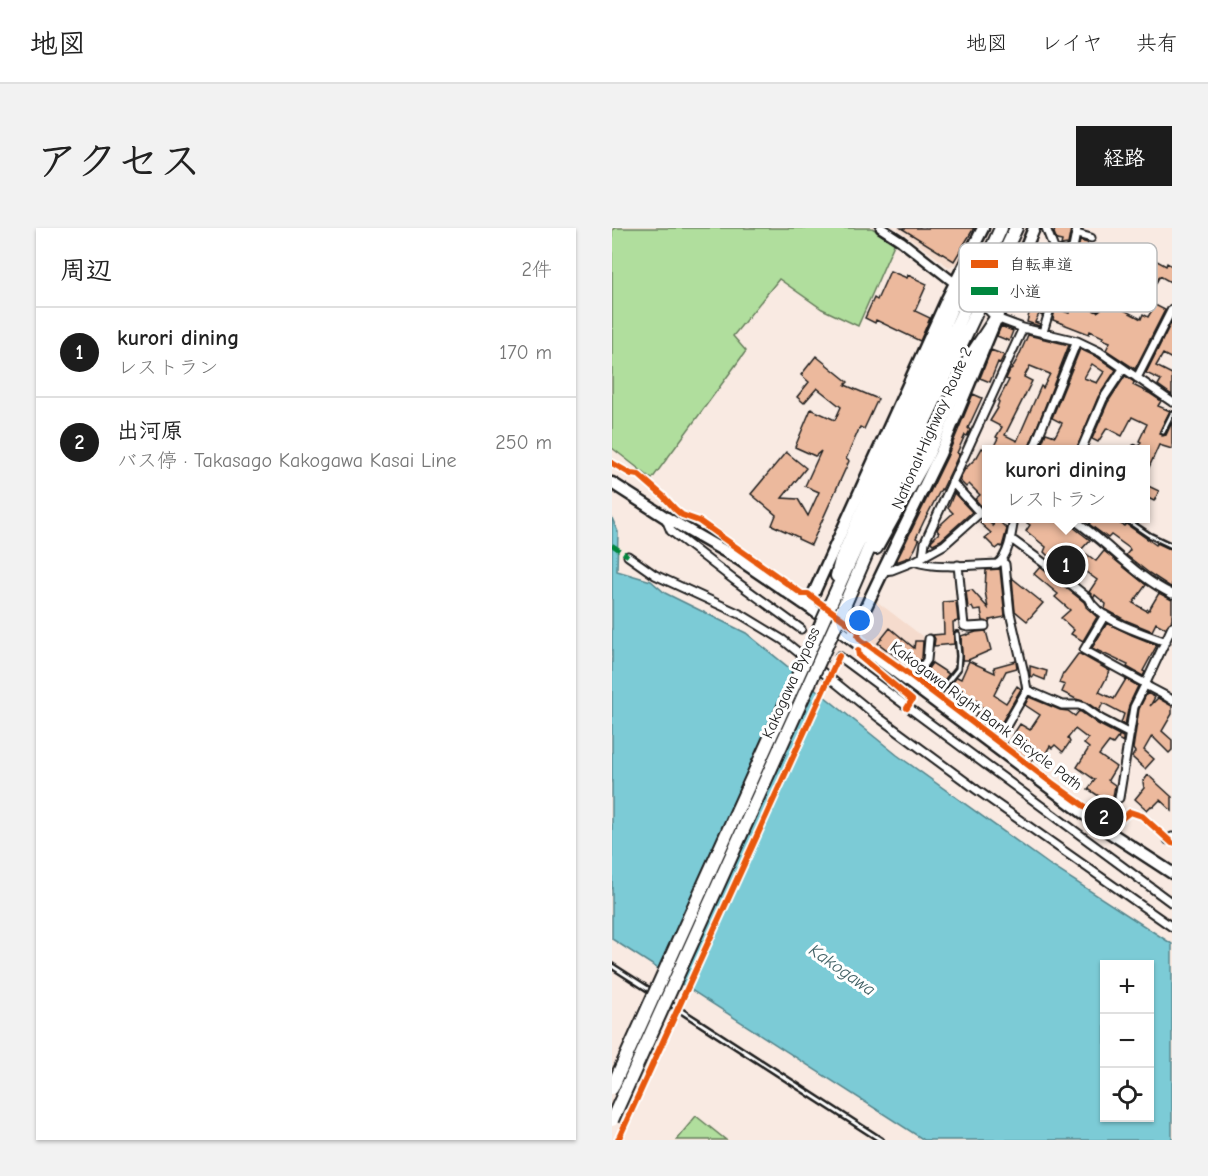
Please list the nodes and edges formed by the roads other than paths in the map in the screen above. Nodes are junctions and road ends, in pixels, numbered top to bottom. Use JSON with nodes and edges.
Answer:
{"nodes":[{"id":1,"x":882,"y":228,"type":"edge"},
{"id":2,"x":983,"y":228,"type":"edge"},
{"id":3,"x":1001,"y":228,"type":"edge"},
{"id":4,"x":1016,"y":228,"type":"edge"},
{"id":5,"x":1034,"y":228,"type":"edge"},
{"id":6,"x":1046,"y":228,"type":"edge"},
{"id":7,"x":1077,"y":231,"type":"edge"},
{"id":8,"x":1091,"y":238,"type":"dead end"},
{"id":9,"x":977,"y":243,"type":"edge"},
{"id":10,"x":994,"y":243,"type":"edge"},
{"id":11,"x":1009,"y":243,"type":"edge"},
{"id":12,"x":1027,"y":243,"type":"edge"},
{"id":13,"x":1052,"y":243,"type":"edge"},
{"id":14,"x":959,"y":287,"type":"junction"},
{"id":15,"x":1172,"y":309,"type":"edge"},
{"id":16,"x":963,"y":312,"type":"edge"},
{"id":17,"x":976,"y":312,"type":"edge"},
{"id":18,"x":1049,"y":312,"type":"edge"},
{"id":19,"x":992,"y":314,"type":"junction"},
{"id":20,"x":1023,"y":328,"type":"junction"},
{"id":21,"x":1043,"y":332,"type":"junction"},
{"id":22,"x":1077,"y":340,"type":"junction"},
{"id":23,"x":1123,"y":369,"type":"junction"},
{"id":24,"x":1137,"y":378,"type":"junction"},
{"id":25,"x":1172,"y":402,"type":"edge"},
{"id":26,"x":1172,"y":414,"type":"edge"},
{"id":27,"x":1163,"y":432,"type":"dead end"},
{"id":28,"x":1035,"y":445,"type":"edge"},
{"id":29,"x":1083,"y":445,"type":"edge"},
{"id":30,"x":952,"y":482,"type":"junction"},
{"id":31,"x":612,"y":483,"type":"edge"},
{"id":32,"x":982,"y":511,"type":"edge"},
{"id":33,"x":982,"y":513,"type":"edge"},
{"id":34,"x":664,"y":517,"type":"junction"},
{"id":35,"x":1013,"y":523,"type":"edge"},
{"id":36,"x":1077,"y":523,"type":"edge"},
{"id":37,"x":1130,"y":523,"type":"edge"},
{"id":38,"x":1010,"y":541,"type":"junction"},
{"id":39,"x":1172,"y":546,"type":"edge"},
{"id":40,"x":628,"y":556,"type":"dead end"},
{"id":41,"x":923,"y":556,"type":"junction"},
{"id":42,"x":915,"y":561,"type":"junction"},
{"id":43,"x":1001,"y":561,"type":"junction"},
{"id":44,"x":958,"y":565,"type":"junction"},
{"id":45,"x":882,"y":571,"type":"junction"},
{"id":46,"x":1172,"y":594,"type":"edge"},
{"id":47,"x":809,"y":607,"type":"junction"},
{"id":48,"x":829,"y":607,"type":"junction"},
{"id":49,"x":841,"y":613,"type":"junction"},
{"id":50,"x":1105,"y":615,"type":"junction"},
{"id":51,"x":985,"y":626,"type":"dead end"},
{"id":52,"x":1172,"y":627,"type":"edge"},
{"id":53,"x":801,"y":629,"type":"dead end"},
{"id":54,"x":957,"y":634,"type":"dead end"},
{"id":55,"x":851,"y":639,"type":"junction"},
{"id":56,"x":929,"y":639,"type":"dead end"},
{"id":57,"x":1166,"y":642,"type":"junction"},
{"id":58,"x":839,"y":656,"type":"dead end"},
{"id":59,"x":910,"y":684,"type":"junction"},
{"id":60,"x":1146,"y":685,"type":"junction"},
{"id":61,"x":1027,"y":690,"type":"junction"},
{"id":62,"x":1172,"y":700,"type":"edge"},
{"id":63,"x":933,"y":701,"type":"junction"},
{"id":64,"x":1130,"y":734,"type":"junction"},
{"id":65,"x":994,"y":747,"type":"junction"},
{"id":66,"x":1119,"y":798,"type":"dead end"},
{"id":67,"x":1172,"y":873,"type":"edge"},
{"id":68,"x":1172,"y":903,"type":"edge"},
{"id":69,"x":1172,"y":927,"type":"edge"},
{"id":70,"x":612,"y":966,"type":"edge"},
{"id":71,"x":612,"y":1088,"type":"edge"},
{"id":72,"x":612,"y":1120,"type":"edge"},
{"id":73,"x":881,"y":1140,"type":"edge"}],
"edges":[{"from":1,"to":14,"type":"street"},
{"from":2,"to":9,"type":"main road"},
{"from":3,"to":10,"type":"highway","name":"Kakogawa Bypass"},
{"from":4,"to":11,"type":"highway","name":"Kakogawa Bypass"},
{"from":5,"to":12,"type":"main road","name":"National Highway Route 2"},
{"from":6,"to":13,"type":"street"},
{"from":7,"to":8,"type":"street"},
{"from":14,"to":47,"type":"main road"},
{"from":14,"to":48,"type":"highway"},
{"from":15,"to":24,"type":"street"},
{"from":16,"to":48,"type":"highway","name":"Kakogawa Bypass"},
{"from":17,"to":49,"type":"highway","name":"Kakogawa Bypass"},
{"from":18,"to":21,"type":"street"},
{"from":19,"to":20,"type":"street"},
{"from":19,"to":45,"type":"main road","name":"National Highway Route 2"},
{"from":19,"to":49,"type":"highway"},
{"from":20,"to":21,"type":"street"},
{"from":20,"to":30,"type":"street"},
{"from":21,"to":22,"type":"street"},
{"from":22,"to":23,"type":"street"},
{"from":22,"to":28,"type":"street"},
{"from":23,"to":24,"type":"street"},
{"from":23,"to":29,"type":"street"},
{"from":24,"to":25,"type":"street"},
{"from":26,"to":27,"type":"lane"},
{"from":30,"to":32,"type":"street"},
{"from":30,"to":41,"type":"street"},
{"from":31,"to":34,"type":"main road"},
{"from":33,"to":41,"type":"street"},
{"from":34,"to":47,"type":"main road"},
{"from":34,"to":53,"type":"street"},
{"from":35,"to":38,"type":"street"},
{"from":36,"to":46,"type":"street"},
{"from":37,"to":39,"type":"lane"},
{"from":38,"to":43,"type":"street"},
{"from":38,"to":50,"type":"street"},
{"from":40,"to":69,"type":"street"},
{"from":41,"to":42,"type":"street"},
{"from":42,"to":44,"type":"street"},
{"from":42,"to":45,"type":"street"},
{"from":43,"to":44,"type":"street"},
{"from":43,"to":61,"type":"street"},
{"from":44,"to":51,"type":"street"},
{"from":45,"to":55,"type":"main road","name":"National Highway Route 2"},
{"from":47,"to":55,"type":"main road"},
{"from":48,"to":71,"type":"highway","name":"Kakogawa Bypass","bridge":true},
{"from":49,"to":72,"type":"highway","name":"Kakogawa Bypass","bridge":true},
{"from":50,"to":57,"type":"street"},
{"from":50,"to":60,"type":"street"},
{"from":52,"to":57,"type":"street"},
{"from":54,"to":63,"type":"lane"},
{"from":55,"to":59,"type":"main road"},
{"from":56,"to":59,"type":"street"},
{"from":57,"to":60,"type":"street"},
{"from":58,"to":68,"type":"street"},
{"from":59,"to":63,"type":"main road"},
{"from":60,"to":62,"type":"street"},
{"from":60,"to":64,"type":"street"},
{"from":61,"to":64,"type":"street"},
{"from":61,"to":65,"type":"street"},
{"from":63,"to":65,"type":"main road"},
{"from":64,"to":66,"type":"street"},
{"from":65,"to":67,"type":"main road"},
{"from":70,"to":73,"type":"lane"}]}
